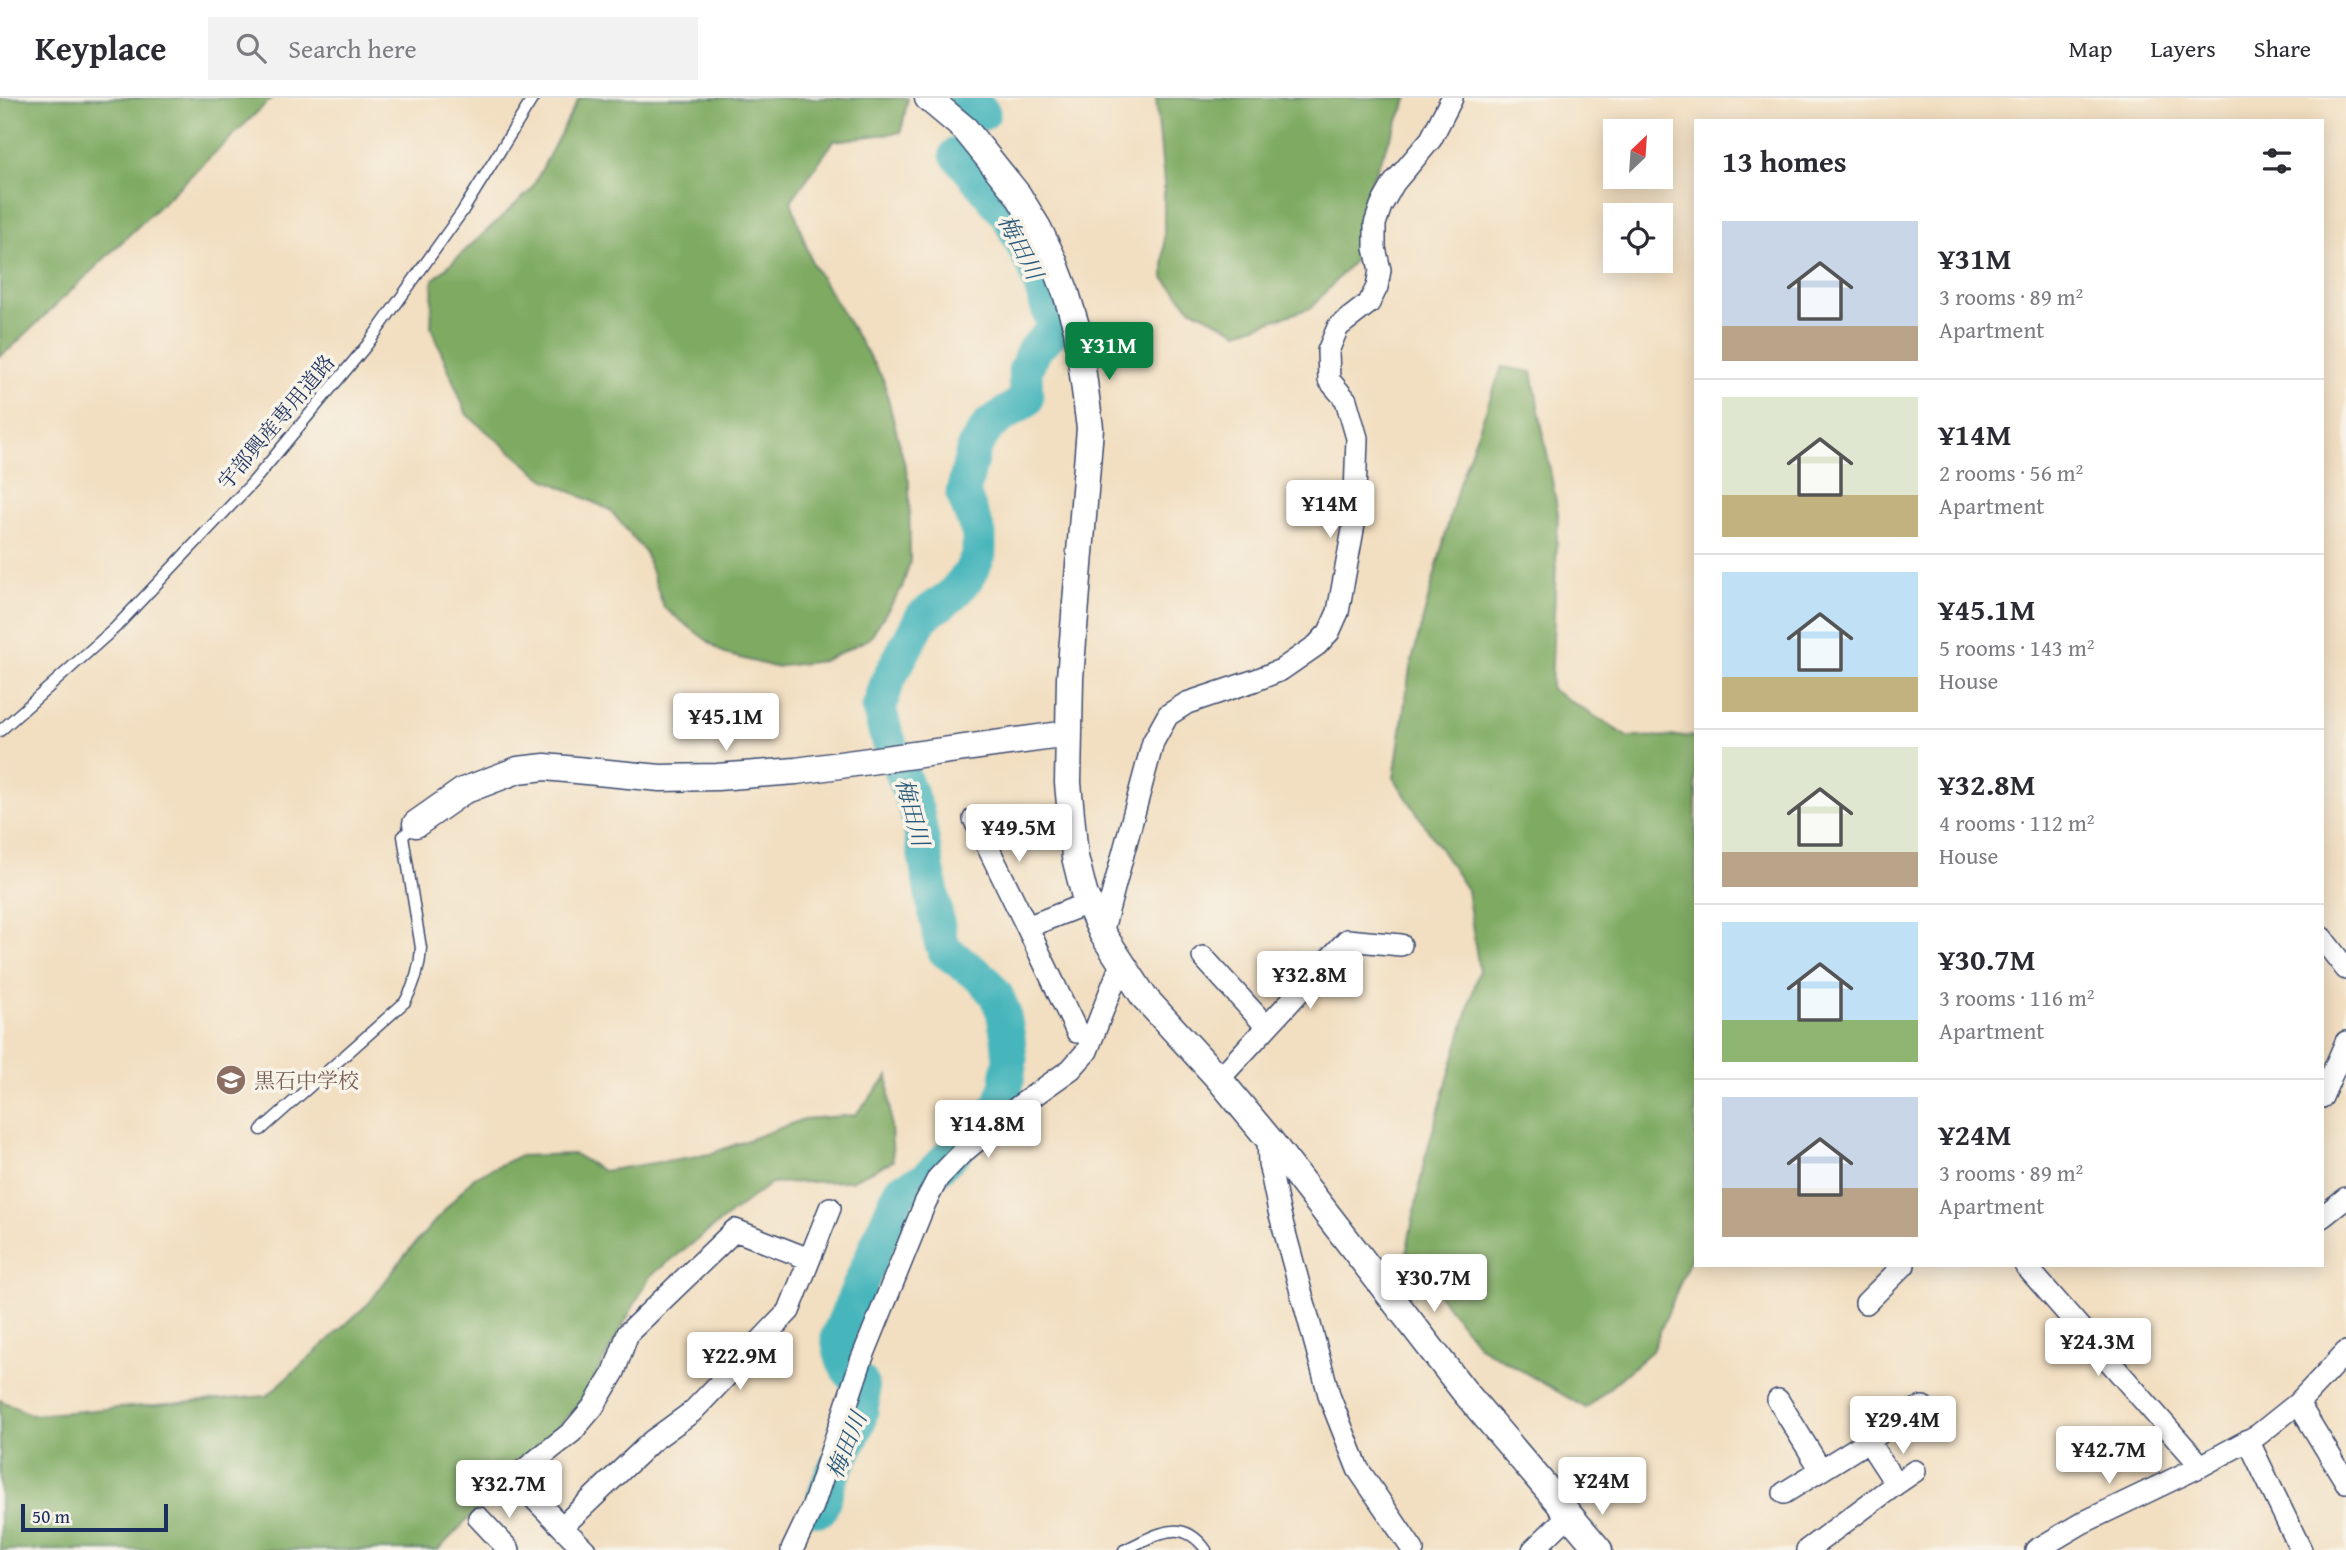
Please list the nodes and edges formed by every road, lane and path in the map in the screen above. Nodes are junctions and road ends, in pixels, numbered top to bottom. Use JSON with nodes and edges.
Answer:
{"nodes":[{"id":1,"x":533,"y":98,"type":"edge"},
{"id":2,"x":928,"y":98,"type":"edge"},
{"id":3,"x":1452,"y":98,"type":"edge"},
{"id":4,"x":0,"y":731,"type":"edge"},
{"id":5,"x":1068,"y":734,"type":"junction"},
{"id":6,"x":974,"y":819,"type":"dead end"},
{"id":7,"x":415,"y":824,"type":"joint"},
{"id":8,"x":1088,"y":903,"type":"junction"},
{"id":9,"x":1027,"y":927,"type":"junction"},
{"id":10,"x":1102,"y":933,"type":"junction"},
{"id":11,"x":2324,"y":940,"type":"edge"},
{"id":12,"x":1401,"y":945,"type":"dead end"},
{"id":13,"x":1203,"y":957,"type":"dead end"},
{"id":14,"x":1121,"y":964,"type":"junction"},
{"id":15,"x":2346,"y":970,"type":"edge"},
{"id":16,"x":1266,"y":1027,"type":"junction"},
{"id":17,"x":1077,"y":1032,"type":"dead end"},
{"id":18,"x":2346,"y":1042,"type":"edge"},
{"id":19,"x":1219,"y":1079,"type":"junction"},
{"id":20,"x":2324,"y":1092,"type":"edge"},
{"id":21,"x":261,"y":1130,"type":"dead end"},
{"id":22,"x":1268,"y":1138,"type":"junction"},
{"id":23,"x":2346,"y":1198,"type":"edge"},
{"id":24,"x":830,"y":1208,"type":"dead end"},
{"id":25,"x":2324,"y":1215,"type":"edge"},
{"id":26,"x":809,"y":1259,"type":"junction"},
{"id":27,"x":1902,"y":1267,"type":"edge"},
{"id":28,"x":2027,"y":1267,"type":"edge"},
{"id":29,"x":1866,"y":1303,"type":"dead end"},
{"id":30,"x":2346,"y":1352,"type":"edge"},
{"id":31,"x":1778,"y":1400,"type":"dead end"},
{"id":32,"x":2298,"y":1403,"type":"junction"},
{"id":33,"x":1931,"y":1420,"type":"dead end"},
{"id":34,"x":2248,"y":1440,"type":"junction"},
{"id":35,"x":1868,"y":1441,"type":"junction"},
{"id":36,"x":2201,"y":1466,"type":"junction"},
{"id":37,"x":1821,"y":1470,"type":"junction"},
{"id":38,"x":1915,"y":1471,"type":"dead end"},
{"id":39,"x":2346,"y":1482,"type":"edge"},
{"id":40,"x":1896,"y":1484,"type":"junction"},
{"id":41,"x":1784,"y":1493,"type":"dead end"},
{"id":42,"x":1569,"y":1515,"type":"junction"},
{"id":43,"x":479,"y":1518,"type":"dead end"},
{"id":44,"x":562,"y":1527,"type":"junction"},
{"id":45,"x":509,"y":1550,"type":"edge"},
{"id":46,"x":585,"y":1550,"type":"edge"},
{"id":47,"x":792,"y":1550,"type":"edge"},
{"id":48,"x":1124,"y":1550,"type":"edge"},
{"id":49,"x":1206,"y":1550,"type":"edge"},
{"id":50,"x":1413,"y":1550,"type":"edge"},
{"id":51,"x":1533,"y":1550,"type":"edge"},
{"id":52,"x":1599,"y":1550,"type":"edge"},
{"id":53,"x":1807,"y":1550,"type":"edge"},
{"id":54,"x":2036,"y":1550,"type":"edge"},
{"id":55,"x":2301,"y":1550,"type":"edge"}],
"edges":[{"from":1,"to":4,"type":"lane","name":"宇部興産専用道路"},
{"from":2,"to":5,"type":"street"},
{"from":3,"to":10,"type":"street"},
{"from":5,"to":7,"type":"street"},
{"from":5,"to":8,"type":"street"},
{"from":6,"to":9,"type":"street"},
{"from":7,"to":21,"type":"lane"},
{"from":8,"to":9,"type":"street"},
{"from":8,"to":10,"type":"street"},
{"from":9,"to":17,"type":"street"},
{"from":10,"to":14,"type":"street"},
{"from":11,"to":15,"type":"street"},
{"from":12,"to":16,"type":"street"},
{"from":13,"to":16,"type":"street"},
{"from":14,"to":19,"type":"street"},
{"from":14,"to":47,"type":"street"},
{"from":16,"to":19,"type":"street"},
{"from":18,"to":20,"type":"street"},
{"from":19,"to":22,"type":"street"},
{"from":22,"to":42,"type":"street"},
{"from":22,"to":50,"type":"street"},
{"from":23,"to":25,"type":"street"},
{"from":24,"to":26,"type":"street"},
{"from":26,"to":44,"type":"street"},
{"from":26,"to":44,"type":"street"},
{"from":27,"to":29,"type":"street"},
{"from":28,"to":36,"type":"street"},
{"from":30,"to":32,"type":"street"},
{"from":31,"to":37,"type":"street"},
{"from":32,"to":34,"type":"street"},
{"from":32,"to":39,"type":"street"},
{"from":33,"to":35,"type":"street"},
{"from":34,"to":36,"type":"street"},
{"from":34,"to":55,"type":"street"},
{"from":35,"to":37,"type":"street"},
{"from":35,"to":40,"type":"street"},
{"from":36,"to":54,"type":"street"},
{"from":37,"to":41,"type":"street"},
{"from":38,"to":40,"type":"street"},
{"from":40,"to":53,"type":"street"},
{"from":42,"to":51,"type":"street"},
{"from":42,"to":52,"type":"street"},
{"from":43,"to":45,"type":"street"},
{"from":44,"to":46,"type":"street"},
{"from":48,"to":49,"type":"lane"}]}
